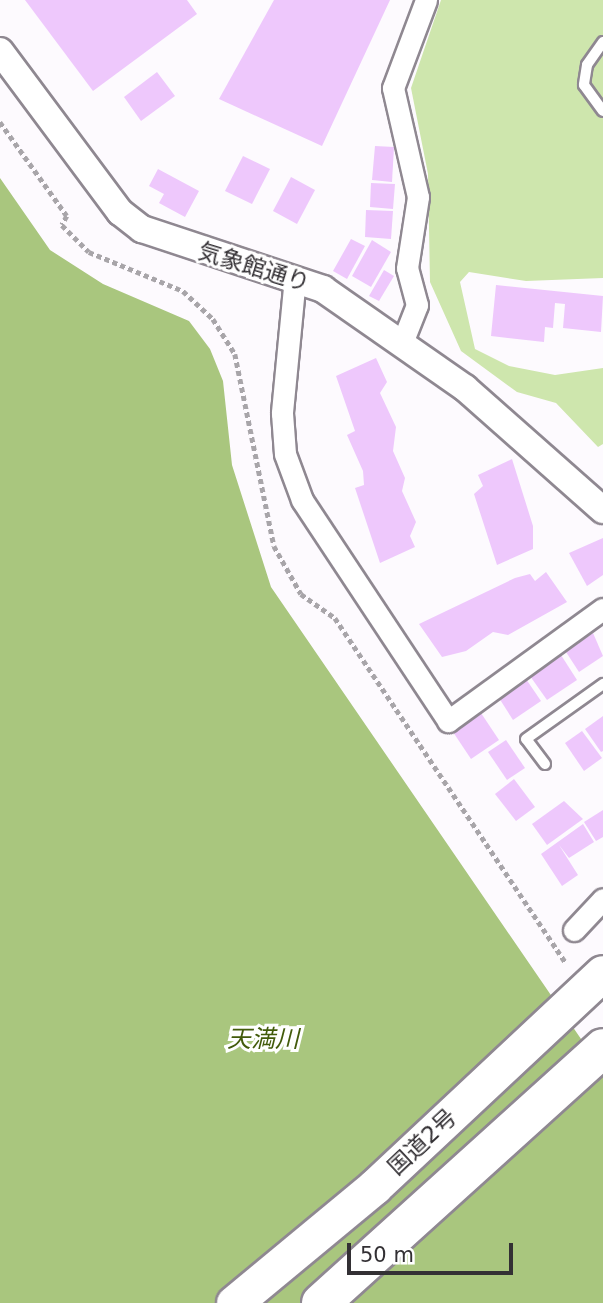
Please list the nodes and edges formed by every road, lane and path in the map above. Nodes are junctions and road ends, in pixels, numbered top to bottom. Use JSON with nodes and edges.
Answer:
{"nodes":[{"id":1,"x":426,"y":0,"type":"edge"},
{"id":2,"x":603,"y":42,"type":"edge"},
{"id":3,"x":0,"y":51,"type":"edge"},
{"id":4,"x":603,"y":111,"type":"edge"},
{"id":5,"x":0,"y":122,"type":"edge"},
{"id":6,"x":295,"y":277,"type":"junction"},
{"id":7,"x":402,"y":343,"type":"junction"},
{"id":8,"x":603,"y":510,"type":"edge"},
{"id":9,"x":603,"y":609,"type":"edge"},
{"id":10,"x":603,"y":684,"type":"edge"},
{"id":11,"x":545,"y":764,"type":"dead end"},
{"id":12,"x":603,"y":899,"type":"edge"},
{"id":13,"x":573,"y":930,"type":"dead end"},
{"id":14,"x":566,"y":963,"type":"dead end"},
{"id":15,"x":603,"y":973,"type":"edge"},
{"id":16,"x":603,"y":1048,"type":"edge"},
{"id":17,"x":234,"y":1303,"type":"edge"},
{"id":18,"x":321,"y":1303,"type":"edge"}],
"edges":[{"from":1,"to":7,"type":"street"},
{"from":2,"to":4,"type":"lane"},
{"from":3,"to":6,"type":"street","name":"気象館通り"},
{"from":5,"to":14,"type":"path"},
{"from":6,"to":7,"type":"street","name":"気象館通り"},
{"from":6,"to":9,"type":"street"},
{"from":7,"to":8,"type":"street","name":"気象館通り"},
{"from":10,"to":11,"type":"lane"},
{"from":12,"to":13,"type":"street"},
{"from":15,"to":17,"type":"highway","name":"国道2号"},
{"from":16,"to":18,"type":"highway"}]}
